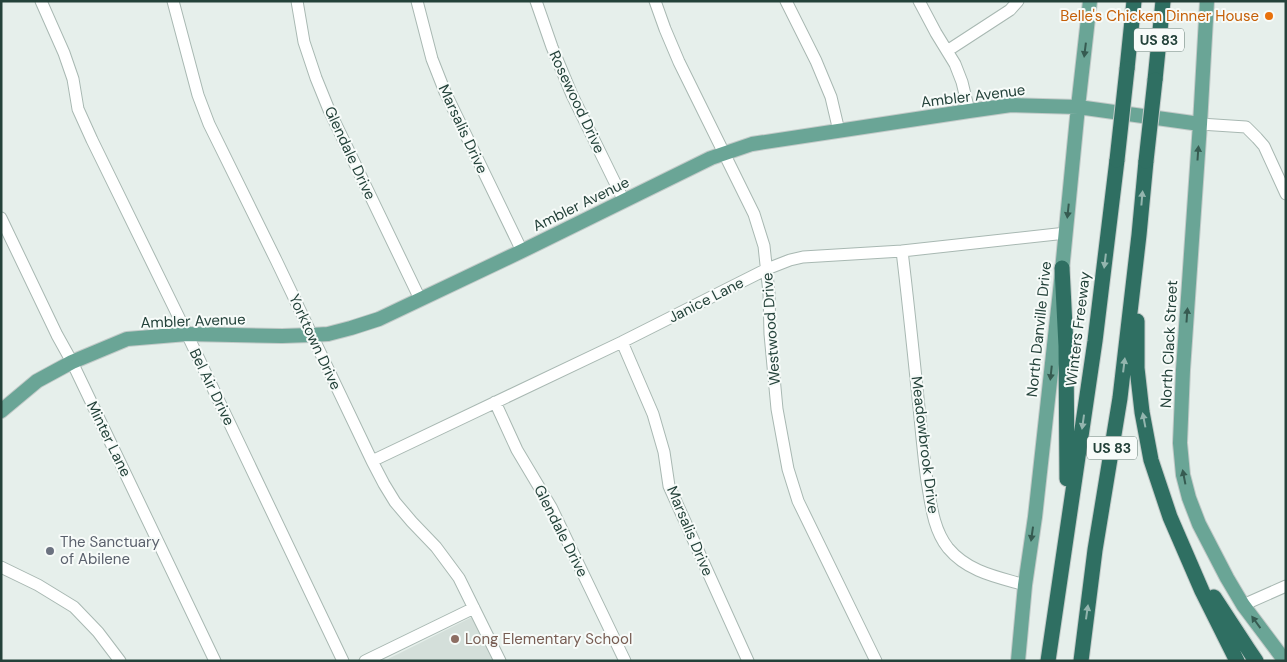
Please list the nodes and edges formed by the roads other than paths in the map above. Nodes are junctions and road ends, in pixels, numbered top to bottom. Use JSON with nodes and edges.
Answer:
{"nodes":[{"id":1,"x":41,"y":1,"type":"edge"},
{"id":2,"x":173,"y":1,"type":"edge"},
{"id":3,"x":297,"y":1,"type":"edge"},
{"id":4,"x":417,"y":1,"type":"edge"},
{"id":5,"x":536,"y":1,"type":"edge"},
{"id":6,"x":655,"y":1,"type":"edge"},
{"id":7,"x":786,"y":1,"type":"edge"},
{"id":8,"x":920,"y":1,"type":"edge"},
{"id":9,"x":1018,"y":1,"type":"edge"},
{"id":10,"x":1090,"y":1,"type":"edge"},
{"id":11,"x":1134,"y":1,"type":"edge"},
{"id":12,"x":1163,"y":1,"type":"edge"},
{"id":13,"x":1207,"y":1,"type":"edge"},
{"id":14,"x":947,"y":51,"type":"junction"},
{"id":15,"x":1078,"y":107,"type":"junction"},
{"id":16,"x":969,"y":111,"type":"junction"},
{"id":17,"x":1200,"y":124,"type":"junction"},
{"id":18,"x":839,"y":131,"type":"junction"},
{"id":19,"x":725,"y":153,"type":"junction"},
{"id":20,"x":1286,"y":194,"type":"edge"},
{"id":21,"x":624,"y":201,"type":"junction"},
{"id":22,"x":1,"y":218,"type":"edge"},
{"id":23,"x":1066,"y":233,"type":"junction"},
{"id":24,"x":1139,"y":235,"type":"junction"},
{"id":25,"x":522,"y":251,"type":"junction"},
{"id":26,"x":902,"y":251,"type":"junction"},
{"id":27,"x":1062,"y":268,"type":"junction"},
{"id":28,"x":767,"y":269,"type":"junction"},
{"id":29,"x":420,"y":299,"type":"junction"},
{"id":30,"x":187,"y":334,"type":"junction"},
{"id":31,"x":311,"y":335,"type":"junction"},
{"id":32,"x":622,"y":342,"type":"junction"},
{"id":33,"x":72,"y":362,"type":"junction"},
{"id":34,"x":495,"y":402,"type":"junction"},
{"id":35,"x":1,"y":411,"type":"edge"},
{"id":36,"x":372,"y":461,"type":"junction"},
{"id":37,"x":1170,"y":517,"type":"junction"},
{"id":38,"x":1065,"y":544,"type":"junction"},
{"id":39,"x":1,"y":566,"type":"edge"},
{"id":40,"x":1025,"y":585,"type":"junction"},
{"id":41,"x":1286,"y":586,"type":"edge"},
{"id":42,"x":1243,"y":605,"type":"junction"},
{"id":43,"x":474,"y":608,"type":"junction"},
{"id":44,"x":120,"y":661,"type":"edge"},
{"id":45,"x":215,"y":661,"type":"edge"},
{"id":46,"x":343,"y":661,"type":"edge"},
{"id":47,"x":364,"y":661,"type":"edge"},
{"id":48,"x":500,"y":661,"type":"edge"},
{"id":49,"x":625,"y":661,"type":"edge"},
{"id":50,"x":748,"y":661,"type":"edge"},
{"id":51,"x":876,"y":661,"type":"edge"},
{"id":52,"x":1018,"y":661,"type":"edge"},
{"id":53,"x":1048,"y":661,"type":"edge"},
{"id":54,"x":1081,"y":661,"type":"edge"},
{"id":55,"x":1237,"y":661,"type":"edge"},
{"id":56,"x":1256,"y":661,"type":"edge"},
{"id":57,"x":1285,"y":661,"type":"edge"}],
"edges":[{"from":1,"to":30,"type":"street","name":"Bel Air Drive"},
{"from":2,"to":31,"type":"street","name":"Yorktown Drive"},
{"from":3,"to":29,"type":"street","name":"Glendale Drive"},
{"from":4,"to":25,"type":"street","name":"Marsalis Drive"},
{"from":5,"to":21,"type":"street","name":"Rosewood Drive"},
{"from":6,"to":19,"type":"street","name":"Westwood Drive"},
{"from":7,"to":18,"type":"street"},
{"from":8,"to":14,"type":"street"},
{"from":9,"to":14,"type":"street"},
{"from":10,"to":15,"type":"main road","name":"North Danville Drive","one_way":true},
{"from":11,"to":38,"type":"highway","name":"Winters Freeway","number":"US 83","one_way":true,"bridge":true},
{"from":24,"to":12,"type":"highway","number":"US 83","one_way":true,"bridge":true},
{"from":13,"to":17,"type":"main road","name":"North Clack Street"},
{"from":14,"to":16,"type":"street"},
{"from":15,"to":16,"type":"main road","name":"Ambler Avenue"},
{"from":15,"to":17,"type":"main road","name":"Ambler Avenue"},
{"from":15,"to":23,"type":"main road","name":"North Danville Drive","one_way":true},
{"from":16,"to":18,"type":"main road","name":"Ambler Avenue"},
{"from":17,"to":20,"type":"street"},
{"from":42,"to":17,"type":"main road","name":"North Clack Street","one_way":true},
{"from":18,"to":19,"type":"main road","name":"Ambler Avenue"},
{"from":19,"to":21,"type":"main road","name":"Ambler Avenue"},
{"from":19,"to":28,"type":"street","name":"Westwood Drive"},
{"from":21,"to":25,"type":"main road","name":"Ambler Avenue"},
{"from":22,"to":33,"type":"street","name":"Minter Lane"},
{"from":23,"to":26,"type":"street","name":"Janice Lane"},
{"from":23,"to":27,"type":"main road","name":"North Danville Drive"},
{"from":37,"to":24,"type":"highway","one_way":true},
{"from":54,"to":24,"type":"highway","number":"US 83","one_way":true},
{"from":25,"to":29,"type":"main road","name":"Ambler Avenue"},
{"from":26,"to":28,"type":"street","name":"Janice Lane"},
{"from":26,"to":40,"type":"street","name":"Meadowbrook Drive"},
{"from":27,"to":38,"type":"highway"},
{"from":27,"to":40,"type":"main road","name":"North Danville Drive","one_way":true},
{"from":28,"to":32,"type":"street","name":"Janice Lane"},
{"from":28,"to":51,"type":"street","name":"Westwood Drive"},
{"from":29,"to":31,"type":"main road","name":"Ambler Avenue"},
{"from":30,"to":31,"type":"main road","name":"Ambler Avenue"},
{"from":30,"to":33,"type":"main road","name":"Ambler Avenue"},
{"from":30,"to":46,"type":"street","name":"Bel Air Drive"},
{"from":31,"to":36,"type":"street","name":"Yorktown Drive"},
{"from":32,"to":34,"type":"street","name":"Janice Lane"},
{"from":32,"to":50,"type":"street","name":"Marsalis Drive"},
{"from":33,"to":35,"type":"main road","name":"Ambler Avenue"},
{"from":33,"to":45,"type":"street","name":"Minter Lane"},
{"from":34,"to":36,"type":"street","name":"Janice Lane"},
{"from":34,"to":49,"type":"street","name":"Glendale Drive"},
{"from":36,"to":43,"type":"street","name":"Yorktown Drive"},
{"from":37,"to":55,"type":"highway"},
{"from":37,"to":56,"type":"highway"},
{"from":38,"to":53,"type":"highway","name":"Winters Freeway","number":"US 83"},
{"from":39,"to":44,"type":"street"},
{"from":40,"to":52,"type":"main road","name":"North Danville Drive"},
{"from":41,"to":42,"type":"street"},
{"from":57,"to":42,"type":"main road","name":"North Clack Street","one_way":true},
{"from":43,"to":47,"type":"street"},
{"from":43,"to":48,"type":"street","name":"Yorktown Drive"}]}
